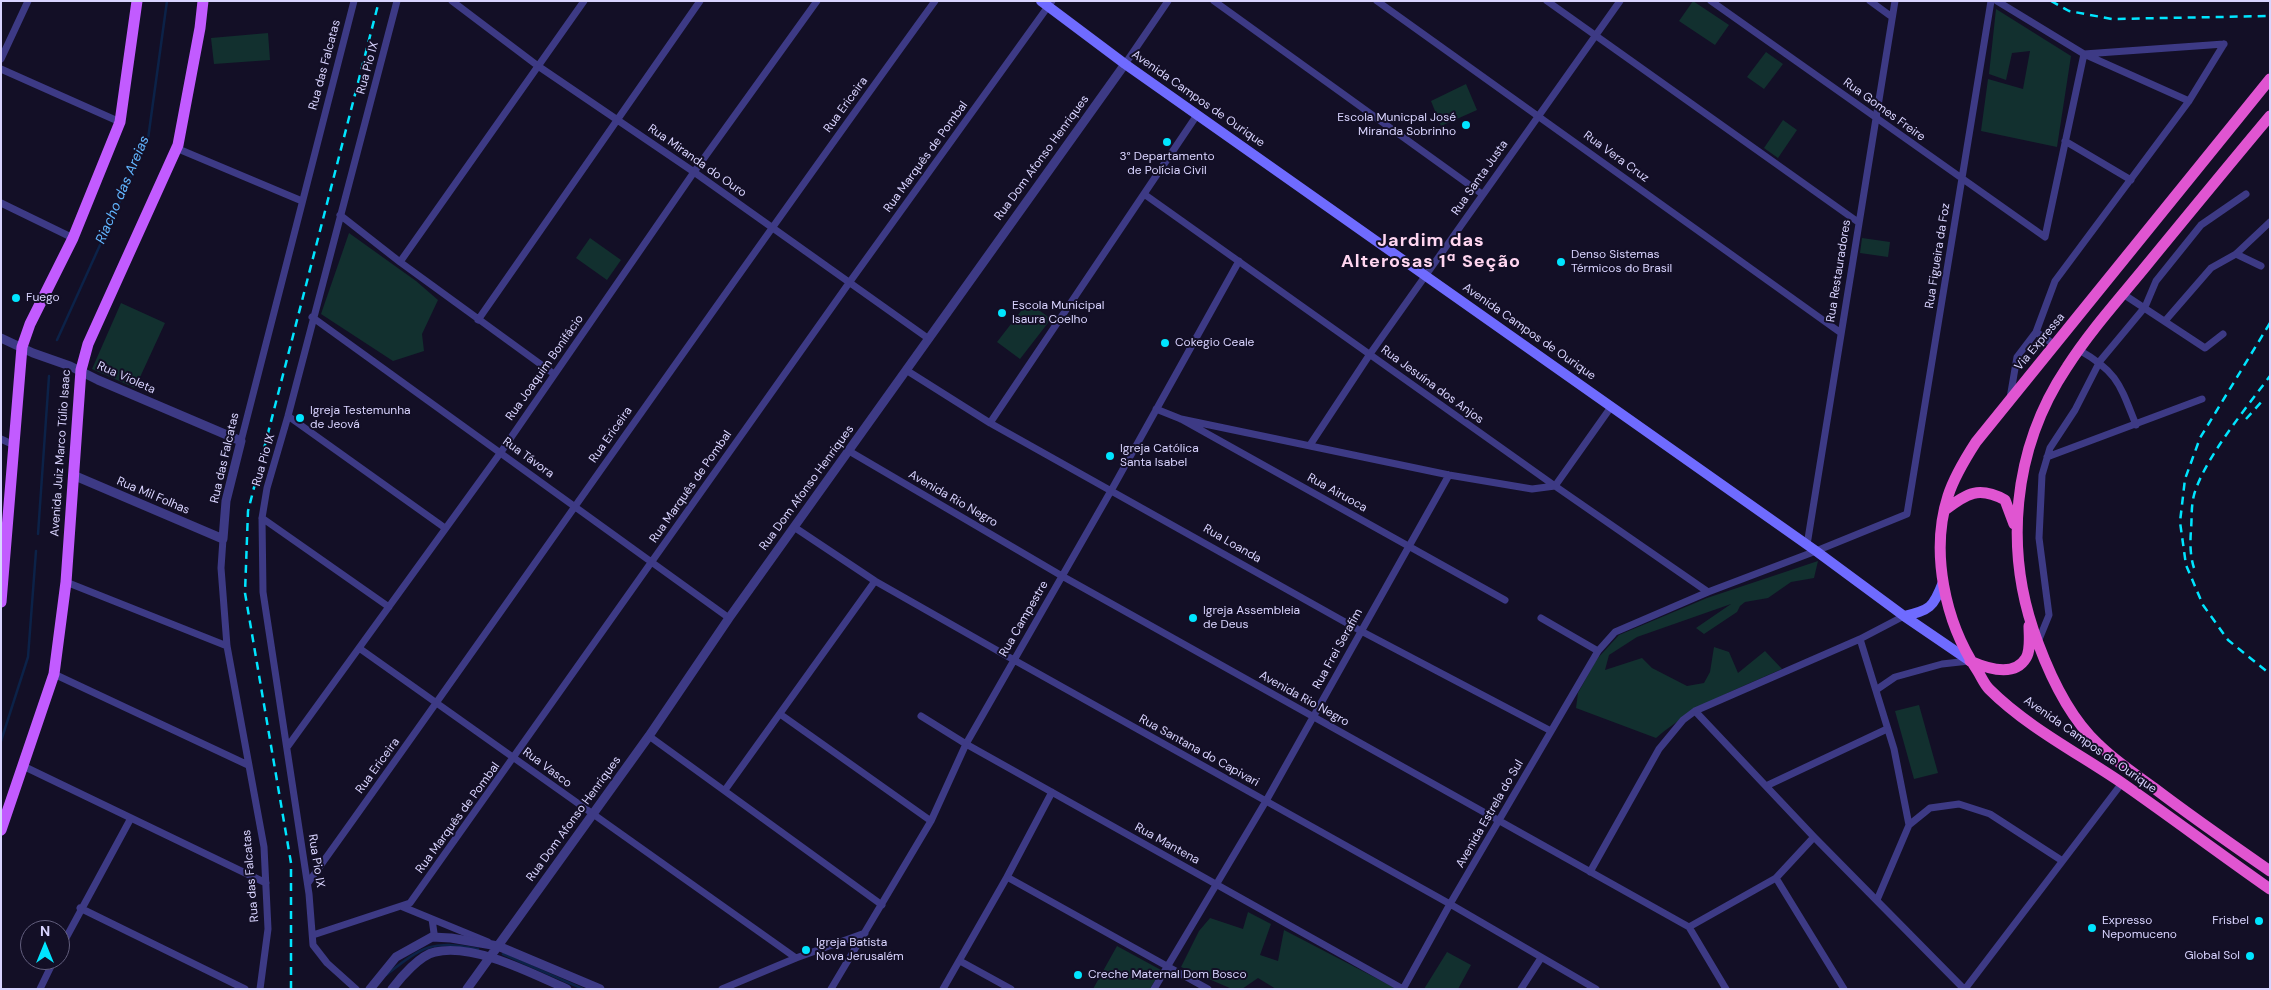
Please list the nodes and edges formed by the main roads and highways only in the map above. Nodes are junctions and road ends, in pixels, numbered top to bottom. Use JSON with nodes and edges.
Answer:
{"nodes":[{"id":1,"x":137,"y":1,"type":"edge"},
{"id":2,"x":203,"y":1,"type":"edge"},
{"id":3,"x":1047,"y":3,"type":"edge"},
{"id":4,"x":2270,"y":79,"type":"edge"},
{"id":5,"x":2270,"y":116,"type":"edge"},
{"id":6,"x":1945,"y":510,"type":"junction"},
{"id":7,"x":2016,"y":533,"type":"junction"},
{"id":8,"x":4,"y":548,"type":"edge"},
{"id":9,"x":1943,"y":582,"type":"junction"},
{"id":10,"x":1,"y":602,"type":"edge"},
{"id":11,"x":1904,"y":616,"type":"junction"},
{"id":12,"x":2029,"y":623,"type":"junction"},
{"id":13,"x":1970,"y":661,"type":"junction"},
{"id":14,"x":1,"y":830,"type":"edge"},
{"id":15,"x":2270,"y":871,"type":"edge"},
{"id":16,"x":2270,"y":889,"type":"edge"}],
"edges":[{"from":1,"to":8,"type":"main road"},
{"from":2,"to":14,"type":"main road","name":"Avenida Juiz Marco Túlio Isaac"},
{"from":3,"to":11,"type":"main road","name":"Avenida Campos de Ourique"},
{"from":4,"to":6,"type":"highway","name":"Via Expressa"},
{"from":5,"to":7,"type":"highway"},
{"from":6,"to":7,"type":"highway"},
{"from":6,"to":9,"type":"highway","name":"Via Expressa"},
{"from":7,"to":12,"type":"highway"},
{"from":8,"to":10,"type":"main road"},
{"from":9,"to":11,"type":"main road"},
{"from":9,"to":13,"type":"highway","name":"Via Expressa"},
{"from":11,"to":13,"type":"main road","name":"Avenida Campos de Ourique"},
{"from":12,"to":13,"type":"highway"},
{"from":12,"to":15,"type":"highway","name":"Avenida Campos de Ourique"},
{"from":13,"to":16,"type":"highway","name":"Avenida Campos de Ourique"}]}
